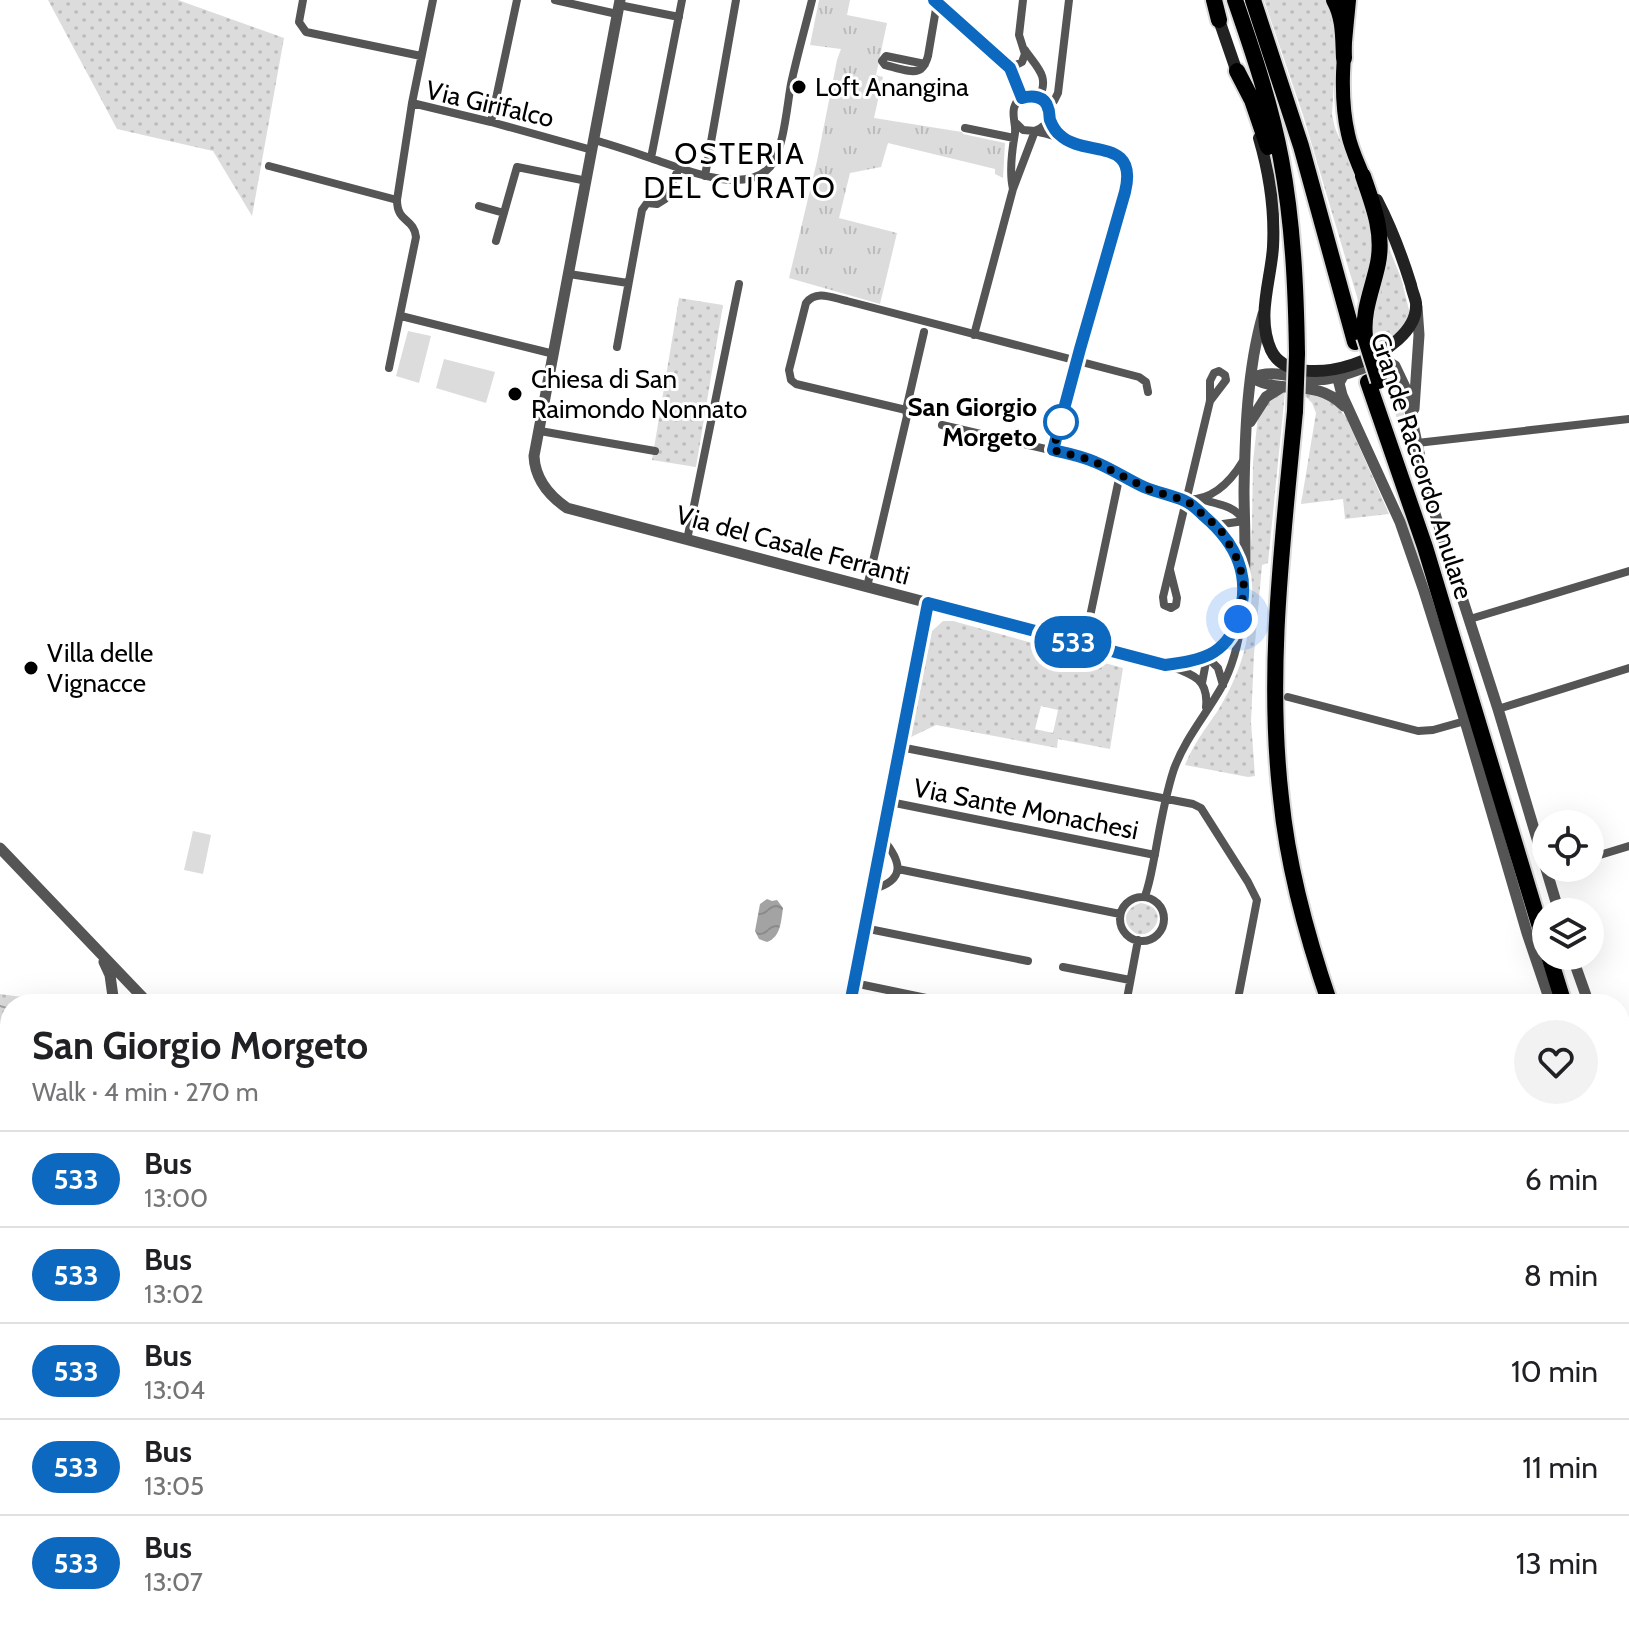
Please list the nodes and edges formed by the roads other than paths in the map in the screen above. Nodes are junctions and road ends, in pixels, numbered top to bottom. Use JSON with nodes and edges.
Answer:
{"nodes":[{"id":1,"x":303,"y":0,"type":"edge"},
{"id":2,"x":433,"y":0,"type":"edge"},
{"id":3,"x":517,"y":0,"type":"edge"},
{"id":4,"x":555,"y":0,"type":"edge"},
{"id":5,"x":682,"y":0,"type":"edge"},
{"id":6,"x":736,"y":0,"type":"edge"},
{"id":7,"x":812,"y":0,"type":"edge"},
{"id":8,"x":1023,"y":0,"type":"edge"},
{"id":9,"x":1069,"y":0,"type":"edge"},
{"id":10,"x":1213,"y":0,"type":"edge"},
{"id":11,"x":1235,"y":0,"type":"edge"},
{"id":12,"x":1253,"y":0,"type":"edge"},
{"id":13,"x":1334,"y":0,"type":"edge"},
{"id":14,"x":1349,"y":0,"type":"edge"},
{"id":15,"x":936,"y":2,"type":"edge"},
{"id":16,"x":619,"y":6,"type":"edge"},
{"id":17,"x":679,"y":17,"type":"junction"},
{"id":18,"x":1219,"y":20,"type":"joint"},
{"id":19,"x":1025,"y":50,"type":"junction"},
{"id":20,"x":421,"y":56,"type":"junction"},
{"id":21,"x":1344,"y":58,"type":"junction"},
{"id":22,"x":925,"y":64,"type":"dead end"},
{"id":23,"x":1010,"y":68,"type":"junction"},
{"id":24,"x":1237,"y":71,"type":"junction"},
{"id":25,"x":1039,"y":98,"type":"junction"},
{"id":26,"x":1020,"y":101,"type":"junction"},
{"id":27,"x":412,"y":103,"type":"junction"},
{"id":28,"x":1047,"y":105,"type":"junction"},
{"id":29,"x":1049,"y":117,"type":"junction"},
{"id":30,"x":491,"y":122,"type":"junction"},
{"id":31,"x":1017,"y":124,"type":"junction"},
{"id":32,"x":965,"y":128,"type":"dead end"},
{"id":33,"x":1035,"y":131,"type":"junction"},
{"id":34,"x":1014,"y":138,"type":"junction"},
{"id":35,"x":1067,"y":140,"type":"junction"},
{"id":36,"x":593,"y":145,"type":"junction"},
{"id":37,"x":651,"y":158,"type":"junction"},
{"id":38,"x":269,"y":166,"type":"dead end"},
{"id":39,"x":679,"y":168,"type":"junction"},
{"id":40,"x":705,"y":176,"type":"junction"},
{"id":41,"x":1363,"y":176,"type":"junction"},
{"id":42,"x":587,"y":181,"type":"junction"},
{"id":43,"x":1013,"y":189,"type":"junction"},
{"id":44,"x":397,"y":200,"type":"junction"},
{"id":45,"x":479,"y":206,"type":"dead end"},
{"id":46,"x":1288,"y":206,"type":"junction"},
{"id":47,"x":504,"y":213,"type":"junction"},
{"id":48,"x":496,"y":241,"type":"dead end"},
{"id":49,"x":569,"y":274,"type":"junction"},
{"id":50,"x":628,"y":283,"type":"junction"},
{"id":51,"x":739,"y":284,"type":"dead end"},
{"id":52,"x":1416,"y":303,"type":"junction"},
{"id":53,"x":1264,"y":309,"type":"junction"},
{"id":54,"x":401,"y":316,"type":"junction"},
{"id":55,"x":924,"y":332,"type":"dead end"},
{"id":56,"x":974,"y":335,"type":"junction"},
{"id":57,"x":1360,"y":340,"type":"junction"},
{"id":58,"x":617,"y":347,"type":"dead end"},
{"id":59,"x":554,"y":354,"type":"junction"},
{"id":60,"x":1076,"y":361,"type":"junction"},
{"id":61,"x":389,"y":368,"type":"dead end"},
{"id":62,"x":1344,"y":374,"type":"junction"},
{"id":63,"x":1252,"y":378,"type":"junction"},
{"id":64,"x":1282,"y":387,"type":"junction"},
{"id":65,"x":1148,"y":392,"type":"dead end"},
{"id":66,"x":1210,"y":401,"type":"dead end"},
{"id":67,"x":1348,"y":411,"type":"junction"},
{"id":68,"x":906,"y":413,"type":"junction"},
{"id":69,"x":918,"y":419,"type":"dead end"},
{"id":70,"x":1629,"y":419,"type":"edge"},
{"id":71,"x":942,"y":425,"type":"dead end"},
{"id":72,"x":1248,"y":426,"type":"junction"},
{"id":73,"x":1413,"y":426,"type":"junction"},
{"id":74,"x":540,"y":431,"type":"junction"},
{"id":75,"x":1417,"y":443,"type":"junction"},
{"id":76,"x":1053,"y":450,"type":"junction"},
{"id":77,"x":655,"y":451,"type":"dead end"},
{"id":78,"x":1245,"y":457,"type":"junction"},
{"id":79,"x":1120,"y":474,"type":"junction"},
{"id":80,"x":1199,"y":499,"type":"junction"},
{"id":81,"x":1187,"y":501,"type":"junction"},
{"id":82,"x":1244,"y":521,"type":"junction"},
{"id":83,"x":1216,"y":525,"type":"junction"},
{"id":84,"x":687,"y":540,"type":"junction"},
{"id":85,"x":1170,"y":570,"type":"dead end"},
{"id":86,"x":1629,"y":571,"type":"edge"},
{"id":87,"x":1244,"y":580,"type":"junction"},
{"id":88,"x":867,"y":587,"type":"junction"},
{"id":89,"x":928,"y":603,"type":"junction"},
{"id":90,"x":1242,"y":606,"type":"junction"},
{"id":91,"x":949,"y":609,"type":"junction"},
{"id":92,"x":1470,"y":619,"type":"junction"},
{"id":93,"x":925,"y":620,"type":"junction"},
{"id":94,"x":1084,"y":645,"type":"junction"},
{"id":95,"x":1207,"y":657,"type":"junction"},
{"id":96,"x":1165,"y":665,"type":"junction"},
{"id":97,"x":1629,"y":668,"type":"edge"},
{"id":98,"x":1202,"y":683,"type":"junction"},
{"id":99,"x":1223,"y":685,"type":"junction"},
{"id":100,"x":1288,"y":697,"type":"dead end"},
{"id":101,"x":1498,"y":709,"type":"junction"},
{"id":102,"x":1205,"y":712,"type":"junction"},
{"id":103,"x":1471,"y":717,"type":"junction"},
{"id":104,"x":900,"y":747,"type":"junction"},
{"id":105,"x":1166,"y":800,"type":"junction"},
{"id":106,"x":890,"y":802,"type":"junction"},
{"id":107,"x":1532,"y":810,"type":"edge"},
{"id":108,"x":882,"y":838,"type":"junction"},
{"id":109,"x":1629,"y":846,"type":"edge"},
{"id":110,"x":0,"y":848,"type":"edge"},
{"id":111,"x":1604,"y":854,"type":"edge"},
{"id":112,"x":1155,"y":855,"type":"junction"},
{"id":113,"x":898,"y":869,"type":"junction"},
{"id":114,"x":871,"y":890,"type":"junction"},
{"id":115,"x":1145,"y":896,"type":"junction"},
{"id":116,"x":1532,"y":904,"type":"edge"},
{"id":117,"x":1120,"y":914,"type":"junction"},
{"id":118,"x":864,"y":928,"type":"junction"},
{"id":119,"x":88,"y":938,"type":"junction"},
{"id":120,"x":1138,"y":940,"type":"junction"},
{"id":121,"x":1028,"y":961,"type":"dead end"},
{"id":122,"x":1063,"y":967,"type":"dead end"},
{"id":123,"x":1553,"y":970,"type":"edge"},
{"id":124,"x":1577,"y":970,"type":"edge"},
{"id":125,"x":1130,"y":980,"type":"junction"},
{"id":126,"x":854,"y":983,"type":"junction"},
{"id":127,"x":114,"y":994,"type":"edge"},
{"id":128,"x":139,"y":994,"type":"edge"},
{"id":129,"x":852,"y":994,"type":"edge"},
{"id":130,"x":907,"y":994,"type":"edge"},
{"id":131,"x":1128,"y":994,"type":"edge"},
{"id":132,"x":1239,"y":994,"type":"edge"},
{"id":133,"x":1327,"y":994,"type":"edge"},
{"id":134,"x":1548,"y":994,"type":"edge"},
{"id":135,"x":1561,"y":994,"type":"edge"},
{"id":136,"x":1585,"y":994,"type":"edge"}],
"edges":[{"from":1,"to":20,"type":"street"},
{"from":2,"to":20,"type":"street"},
{"from":3,"to":30,"type":"street"},
{"from":4,"to":16,"type":"street"},
{"from":5,"to":17,"type":"street"},
{"from":6,"to":40,"type":"street"},
{"from":7,"to":40,"type":"street","name":"Via Girifalco"},
{"from":8,"to":19,"type":"street"},
{"from":9,"to":28,"type":"street"},
{"from":10,"to":18,"type":"highway"},
{"from":11,"to":46,"type":"highway"},
{"from":12,"to":57,"type":"highway","name":"Grande Raccordo Anulare"},
{"from":13,"to":21,"type":"highway"},
{"from":14,"to":21,"type":"main road"},
{"from":15,"to":22,"type":"street"},
{"from":15,"to":23,"type":"street"},
{"from":16,"to":17,"type":"street"},
{"from":16,"to":36,"type":"street","name":"Via del Casale Ferranti"},
{"from":17,"to":37,"type":"street"},
{"from":18,"to":24,"type":"main road"},
{"from":19,"to":23,"type":"street"},
{"from":19,"to":25,"type":"street"},
{"from":20,"to":27,"type":"street"},
{"from":21,"to":41,"type":"main road"},
{"from":23,"to":26,"type":"street"},
{"from":24,"to":46,"type":"highway"},
{"from":24,"to":53,"type":"main road"},
{"from":25,"to":26,"type":"street"},
{"from":25,"to":28,"type":"street"},
{"from":26,"to":31,"type":"street"},
{"from":27,"to":30,"type":"street","name":"Via Girifalco"},
{"from":27,"to":44,"type":"street","name":"Via Girifalco"},
{"from":28,"to":29,"type":"street"},
{"from":29,"to":33,"type":"street"},
{"from":29,"to":35,"type":"street"},
{"from":30,"to":36,"type":"street","name":"Via Girifalco"},
{"from":31,"to":33,"type":"street"},
{"from":31,"to":34,"type":"street"},
{"from":32,"to":34,"type":"street"},
{"from":33,"to":35,"type":"street"},
{"from":33,"to":43,"type":"street"},
{"from":34,"to":43,"type":"street"},
{"from":35,"to":60,"type":"street"},
{"from":36,"to":37,"type":"street","name":"Via Girifalco"},
{"from":36,"to":42,"type":"street","name":"Via del Casale Ferranti"},
{"from":37,"to":39,"type":"street","name":"Via Girifalco"},
{"from":38,"to":44,"type":"street"},
{"from":39,"to":40,"type":"street","name":"Via Girifalco"},
{"from":39,"to":50,"type":"street"},
{"from":41,"to":52,"type":"main road"},
{"from":41,"to":57,"type":"highway"},
{"from":42,"to":47,"type":"street"},
{"from":42,"to":49,"type":"street","name":"Via del Casale Ferranti"},
{"from":43,"to":56,"type":"street"},
{"from":44,"to":54,"type":"street"},
{"from":45,"to":47,"type":"street"},
{"from":46,"to":133,"type":"highway","bridge":true},
{"from":47,"to":48,"type":"street"},
{"from":49,"to":50,"type":"street"},
{"from":49,"to":59,"type":"street","name":"Via del Casale Ferranti"},
{"from":50,"to":58,"type":"street"},
{"from":51,"to":84,"type":"street"},
{"from":52,"to":53,"type":"main road"},
{"from":52,"to":73,"type":"street"},
{"from":53,"to":63,"type":"street"},
{"from":54,"to":59,"type":"street"},
{"from":54,"to":61,"type":"street"},
{"from":55,"to":68,"type":"street"},
{"from":56,"to":60,"type":"street"},
{"from":56,"to":68,"type":"street"},
{"from":57,"to":103,"type":"highway","name":"Grande Raccordo Anulare"},
{"from":59,"to":74,"type":"street","name":"Via del Casale Ferranti"},
{"from":60,"to":65,"type":"street"},
{"from":60,"to":76,"type":"street"},
{"from":62,"to":63,"type":"street"},
{"from":62,"to":67,"type":"street"},
{"from":62,"to":73,"type":"street"},
{"from":63,"to":64,"type":"street"},
{"from":63,"to":72,"type":"street"},
{"from":64,"to":67,"type":"street"},
{"from":64,"to":72,"type":"street"},
{"from":66,"to":81,"type":"street"},
{"from":67,"to":103,"type":"street"},
{"from":68,"to":69,"type":"street"},
{"from":68,"to":88,"type":"street"},
{"from":70,"to":75,"type":"street"},
{"from":71,"to":76,"type":"street"},
{"from":72,"to":78,"type":"street"},
{"from":73,"to":75,"type":"street"},
{"from":74,"to":77,"type":"street"},
{"from":74,"to":84,"type":"street","name":"Via del Casale Ferranti"},
{"from":75,"to":92,"type":"street"},
{"from":76,"to":79,"type":"street"},
{"from":78,"to":80,"type":"street"},
{"from":78,"to":82,"type":"street"},
{"from":79,"to":81,"type":"street"},
{"from":79,"to":94,"type":"street"},
{"from":80,"to":81,"type":"street"},
{"from":80,"to":82,"type":"street"},
{"from":81,"to":83,"type":"street"},
{"from":81,"to":85,"type":"street"},
{"from":82,"to":83,"type":"street"},
{"from":82,"to":87,"type":"street"},
{"from":83,"to":87,"type":"street"},
{"from":84,"to":88,"type":"street","name":"Via del Casale Ferranti"},
{"from":86,"to":92,"type":"street"},
{"from":87,"to":90,"type":"street"},
{"from":88,"to":89,"type":"street","name":"Via del Casale Ferranti"},
{"from":89,"to":91,"type":"street","name":"Via del Casale Ferranti"},
{"from":89,"to":93,"type":"street"},
{"from":90,"to":95,"type":"street"},
{"from":90,"to":99,"type":"street"},
{"from":91,"to":93,"type":"street"},
{"from":91,"to":94,"type":"street","name":"Via del Casale Ferranti"},
{"from":92,"to":101,"type":"street"},
{"from":93,"to":104,"type":"street"},
{"from":94,"to":96,"type":"street","name":"Via del Casale Ferranti"},
{"from":95,"to":96,"type":"street","name":"Via del Casale Ferranti"},
{"from":95,"to":98,"type":"street"},
{"from":95,"to":99,"type":"street"},
{"from":96,"to":98,"type":"street"},
{"from":97,"to":101,"type":"street"},
{"from":98,"to":102,"type":"street"},
{"from":99,"to":102,"type":"street"},
{"from":100,"to":103,"type":"street"},
{"from":101,"to":107,"type":"street"},
{"from":102,"to":105,"type":"street"},
{"from":103,"to":116,"type":"highway","name":"Grande Raccordo Anulare"},
{"from":103,"to":134,"type":"street"},
{"from":104,"to":105,"type":"street"},
{"from":104,"to":106,"type":"street"},
{"from":105,"to":112,"type":"street"},
{"from":105,"to":132,"type":"street"},
{"from":106,"to":108,"type":"street"},
{"from":106,"to":112,"type":"street","name":"Via Sante Monachesi"},
{"from":108,"to":113,"type":"street"},
{"from":108,"to":114,"type":"street"},
{"from":109,"to":111,"type":"street"},
{"from":110,"to":119,"type":"street"},
{"from":112,"to":115,"type":"street"},
{"from":113,"to":114,"type":"street"},
{"from":113,"to":117,"type":"street"},
{"from":114,"to":118,"type":"street"},
{"from":115,"to":117,"type":"street"},
{"from":115,"to":120,"type":"street"},
{"from":117,"to":120,"type":"street"},
{"from":118,"to":121,"type":"street"},
{"from":118,"to":126,"type":"street"},
{"from":119,"to":127,"type":"street"},
{"from":119,"to":128,"type":"street"},
{"from":120,"to":125,"type":"street"},
{"from":122,"to":125,"type":"street"},
{"from":123,"to":135,"type":"highway"},
{"from":124,"to":136,"type":"street"},
{"from":125,"to":131,"type":"street"},
{"from":126,"to":129,"type":"street"},
{"from":126,"to":130,"type":"street"}]}
